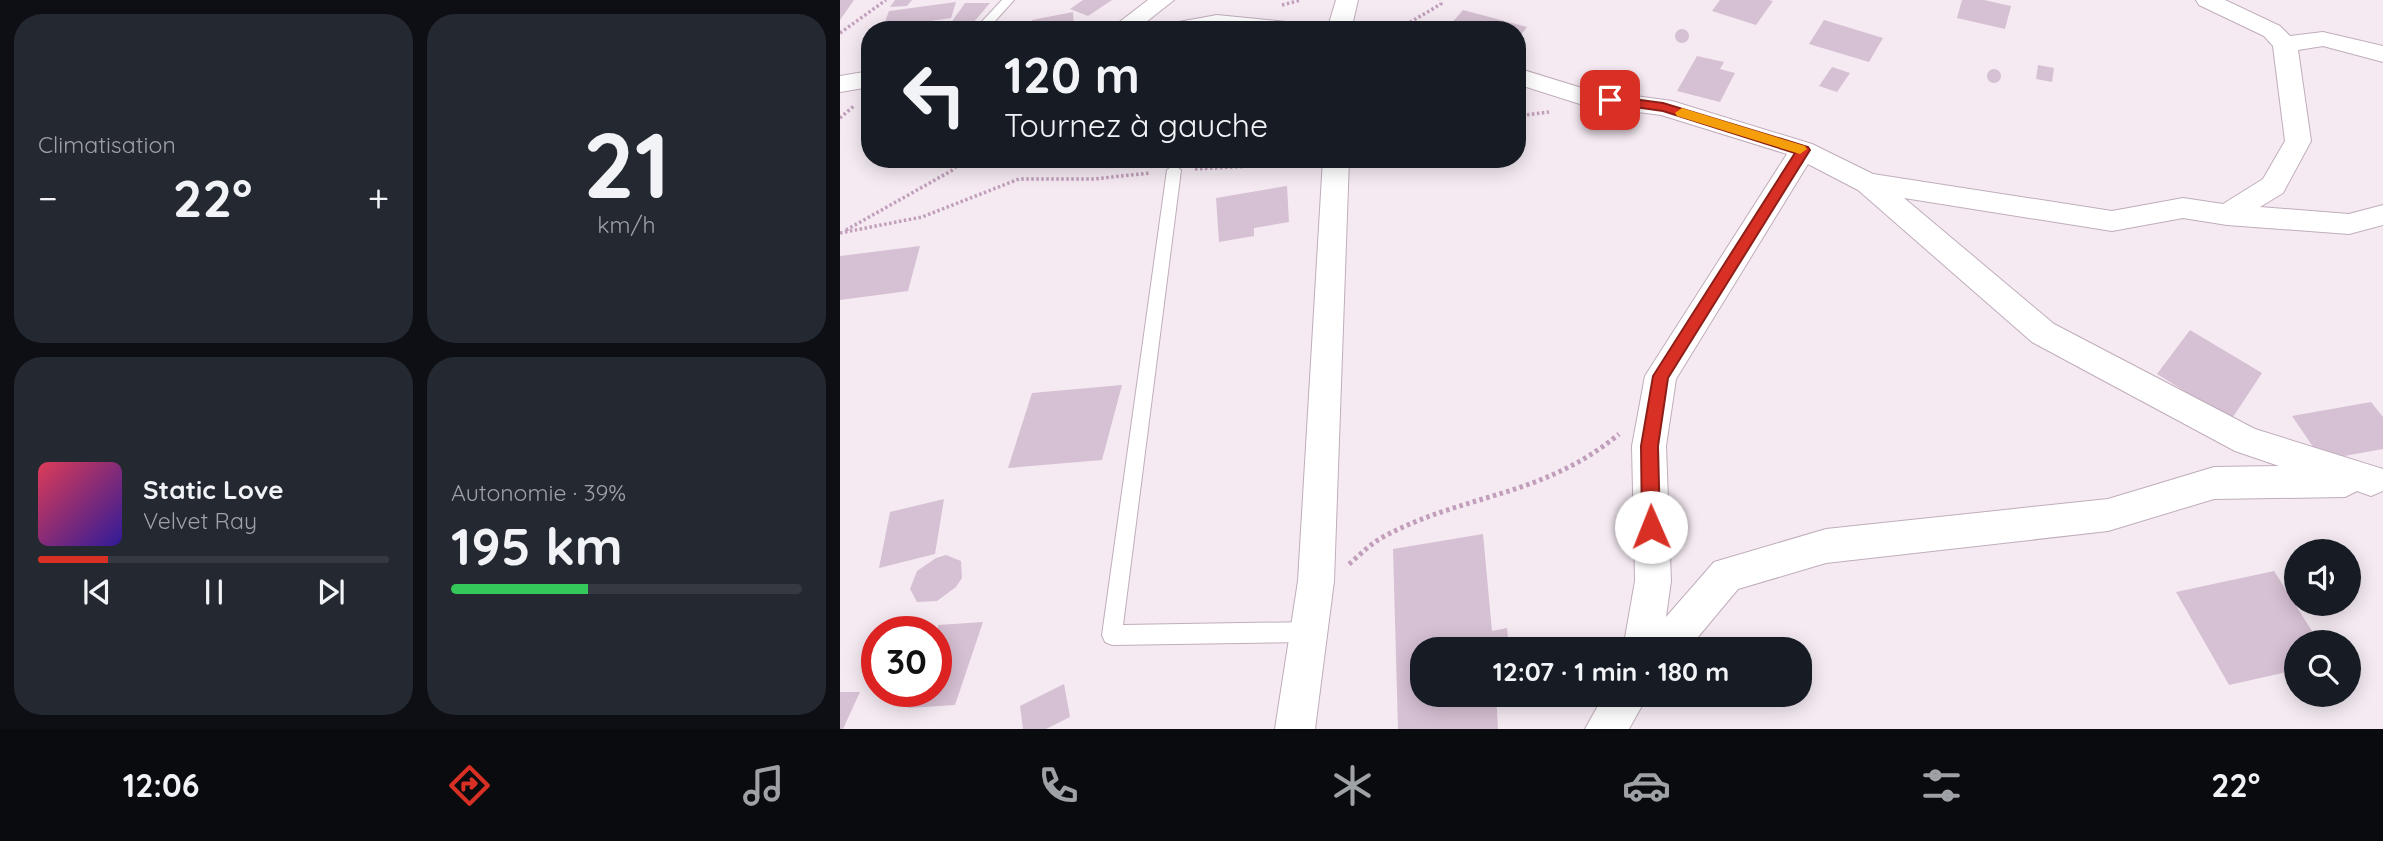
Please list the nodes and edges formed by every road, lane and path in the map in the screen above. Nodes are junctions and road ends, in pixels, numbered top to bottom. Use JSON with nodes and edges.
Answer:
{"nodes":[{"id":1,"x":886,"y":0,"type":"edge"},
{"id":2,"x":1008,"y":0,"type":"edge"},
{"id":3,"x":1163,"y":0,"type":"edge"},
{"id":4,"x":1347,"y":0,"type":"edge"},
{"id":5,"x":1440,"y":0,"type":"edge"},
{"id":6,"x":2207,"y":0,"type":"edge"},
{"id":7,"x":988,"y":21,"type":"edge"},
{"id":8,"x":1133,"y":21,"type":"edge"},
{"id":9,"x":1341,"y":21,"type":"edge"},
{"id":10,"x":1412,"y":21,"type":"edge"},
{"id":11,"x":840,"y":33,"type":"edge"},
{"id":12,"x":2285,"y":44,"type":"junction"},
{"id":13,"x":2383,"y":54,"type":"edge"},
{"id":14,"x":1526,"y":79,"type":"edge"},
{"id":15,"x":861,"y":80,"type":"edge"},
{"id":16,"x":840,"y":84,"type":"edge"},
{"id":17,"x":1803,"y":150,"type":"junction"},
{"id":18,"x":954,"y":168,"type":"edge"},
{"id":19,"x":1213,"y":168,"type":"edge"},
{"id":20,"x":1336,"y":168,"type":"edge"},
{"id":21,"x":1174,"y":170,"type":"junction"},
{"id":22,"x":1868,"y":183,"type":"junction"},
{"id":23,"x":2227,"y":215,"type":"junction"},
{"id":24,"x":2383,"y":215,"type":"edge"},
{"id":25,"x":841,"y":233,"type":"edge"},
{"id":26,"x":1624,"y":428,"type":"dead end"},
{"id":27,"x":2377,"y":482,"type":"edge"},
{"id":28,"x":1315,"y":581,"type":"junction"},
{"id":29,"x":1309,"y":632,"type":"junction"},
{"id":30,"x":1644,"y":637,"type":"edge"},
{"id":31,"x":1673,"y":637,"type":"edge"},
{"id":32,"x":1621,"y":707,"type":"edge"},
{"id":33,"x":1626,"y":707,"type":"edge"},
{"id":34,"x":1295,"y":729,"type":"edge"},
{"id":35,"x":1605,"y":729,"type":"edge"},
{"id":36,"x":1619,"y":729,"type":"edge"}],
"edges":[{"from":1,"to":11,"type":"path"},
{"from":2,"to":7,"type":"lane"},
{"from":3,"to":8,"type":"street"},
{"from":4,"to":9,"type":"street"},
{"from":5,"to":10,"type":"path"},
{"from":6,"to":12,"type":"street"},
{"from":12,"to":13,"type":"street"},
{"from":12,"to":23,"type":"street"},
{"from":14,"to":17,"type":"street"},
{"from":15,"to":16,"type":"street"},
{"from":17,"to":22,"type":"street"},
{"from":17,"to":30,"type":"street"},
{"from":18,"to":25,"type":"path"},
{"from":19,"to":21,"type":"path"},
{"from":20,"to":28,"type":"street"},
{"from":21,"to":25,"type":"path"},
{"from":21,"to":29,"type":"lane"},
{"from":22,"to":23,"type":"street"},
{"from":22,"to":27,"type":"street"},
{"from":23,"to":24,"type":"street"},
{"from":26,"to":28,"type":"path"},
{"from":27,"to":31,"type":"street"},
{"from":28,"to":29,"type":"street"},
{"from":29,"to":34,"type":"street"},
{"from":32,"to":35,"type":"street"},
{"from":33,"to":36,"type":"street"}]}
